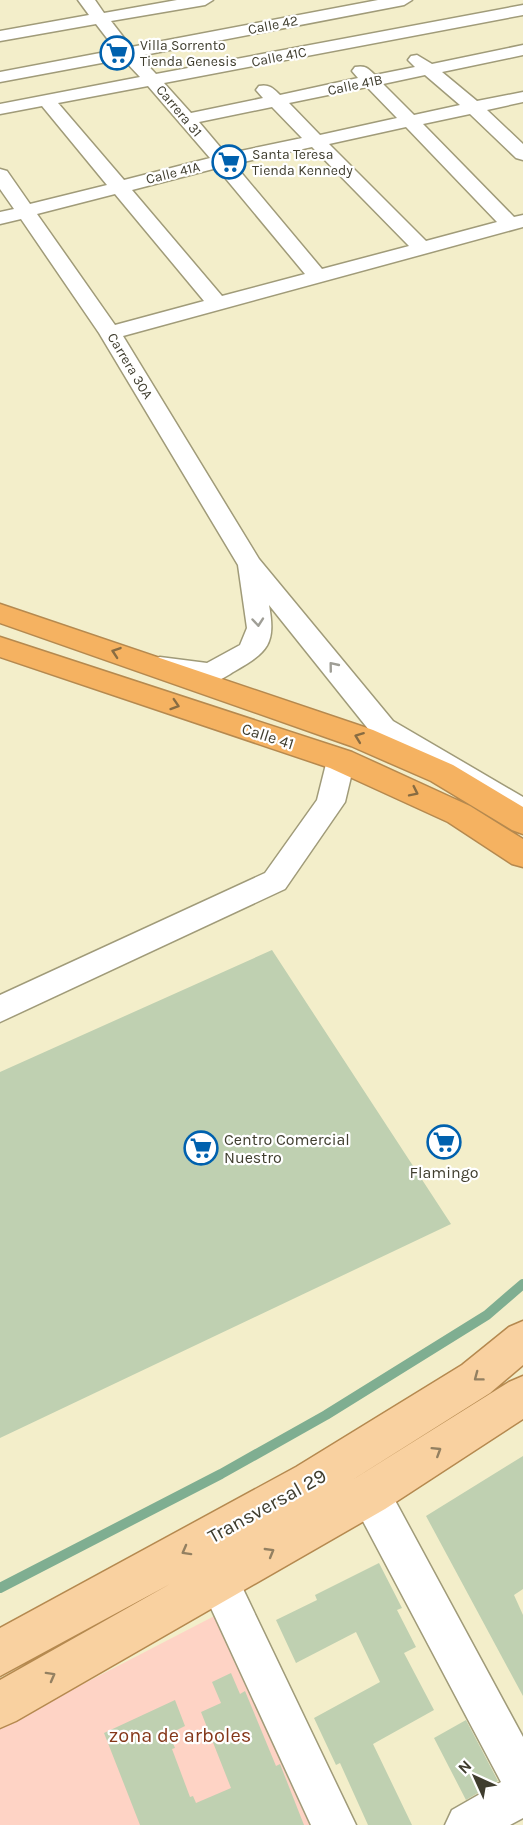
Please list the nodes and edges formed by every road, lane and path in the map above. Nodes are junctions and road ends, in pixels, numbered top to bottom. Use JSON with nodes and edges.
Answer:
{"nodes":[{"id":1,"x":86,"y":0,"type":"edge"},
{"id":2,"x":206,"y":0,"type":"edge"},
{"id":3,"x":404,"y":0,"type":"edge"},
{"id":4,"x":523,"y":10,"type":"edge"},
{"id":5,"x":303,"y":12,"type":"junction"},
{"id":6,"x":102,"y":18,"type":"junction"},
{"id":7,"x":454,"y":23,"type":"junction"},
{"id":8,"x":0,"y":36,"type":"edge"},
{"id":9,"x":387,"y":36,"type":"junction"},
{"id":10,"x":336,"y":45,"type":"junction"},
{"id":11,"x":523,"y":50,"type":"edge"},
{"id":12,"x":127,"y":53,"type":"junction"},
{"id":13,"x":496,"y":56,"type":"junction"},
{"id":14,"x":240,"y":64,"type":"junction"},
{"id":15,"x":429,"y":70,"type":"junction"},
{"id":16,"x":514,"y":70,"type":"dead end"},
{"id":17,"x":0,"y":77,"type":"edge"},
{"id":18,"x":153,"y":81,"type":"junction"},
{"id":19,"x":371,"y":81,"type":"junction"},
{"id":20,"x":523,"y":97,"type":"edge"},
{"id":21,"x":47,"y":101,"type":"junction"},
{"id":22,"x":277,"y":101,"type":"junction"},
{"id":23,"x":473,"y":107,"type":"junction"},
{"id":24,"x":0,"y":109,"type":"edge"},
{"id":25,"x":187,"y":119,"type":"junction"},
{"id":26,"x":410,"y":121,"type":"junction"},
{"id":27,"x":316,"y":141,"type":"junction"},
{"id":28,"x":523,"y":154,"type":"edge"},
{"id":29,"x":221,"y":161,"type":"junction"},
{"id":30,"x":0,"y":175,"type":"edge"},
{"id":31,"x":119,"y":187,"type":"junction"},
{"id":32,"x":25,"y":211,"type":"junction"},
{"id":33,"x":0,"y":218,"type":"edge"},
{"id":34,"x":517,"y":222,"type":"edge"},
{"id":35,"x":422,"y":248,"type":"junction"},
{"id":36,"x":318,"y":277,"type":"junction"},
{"id":37,"x":218,"y":304,"type":"junction"},
{"id":38,"x":110,"y":333,"type":"junction"},
{"id":39,"x":249,"y":564,"type":"junction"},
{"id":40,"x":0,"y":613,"type":"edge"},
{"id":41,"x":0,"y":647,"type":"edge"},
{"id":42,"x":154,"y":665,"type":"junction"},
{"id":43,"x":341,"y":760,"type":"junction"},
{"id":44,"x":523,"y":815,"type":"edge"},
{"id":45,"x":523,"y":822,"type":"edge"},
{"id":46,"x":523,"y":855,"type":"edge"},
{"id":47,"x":0,"y":1009,"type":"edge"},
{"id":48,"x":523,"y":1340,"type":"edge"},
{"id":49,"x":522,"y":1399,"type":"edge"},
{"id":50,"x":370,"y":1494,"type":"junction"},
{"id":51,"x":219,"y":1582,"type":"junction"},
{"id":52,"x":0,"y":1653,"type":"edge"},
{"id":53,"x":0,"y":1705,"type":"edge"},
{"id":54,"x":523,"y":1780,"type":"edge"},
{"id":55,"x":523,"y":1794,"type":"edge"},
{"id":56,"x":334,"y":1825,"type":"edge"},
{"id":57,"x":467,"y":1825,"type":"edge"}],
"edges":[{"from":1,"to":6,"type":"street","name":"Carrera 31"},
{"from":2,"to":6,"type":"street"},
{"from":3,"to":5,"type":"street","name":"Calle 42"},
{"from":4,"to":7,"type":"street","name":"Calle 41C"},
{"from":5,"to":10,"type":"street"},
{"from":5,"to":12,"type":"street","name":"Calle 42"},
{"from":6,"to":8,"type":"street"},
{"from":6,"to":12,"type":"street","name":"Carrera 31"},
{"from":7,"to":9,"type":"street","name":"Calle 41C"},
{"from":7,"to":13,"type":"street"},
{"from":9,"to":10,"type":"street","name":"Calle 41C"},
{"from":9,"to":15,"type":"street"},
{"from":10,"to":14,"type":"street","name":"Calle 41C"},
{"from":10,"to":19,"type":"street"},
{"from":11,"to":13,"type":"street","name":"Calle 41B"},
{"from":12,"to":17,"type":"street","name":"Calle 42"},
{"from":12,"to":18,"type":"street","name":"Carrera 31"},
{"from":13,"to":15,"type":"street","name":"Calle 41B"},
{"from":13,"to":16,"type":"street"},
{"from":14,"to":18,"type":"street","name":"Calle 41C"},
{"from":14,"to":22,"type":"street"},
{"from":15,"to":19,"type":"street","name":"Calle 41B"},
{"from":15,"to":23,"type":"street"},
{"from":18,"to":21,"type":"street","name":"Calle 41C"},
{"from":18,"to":25,"type":"street","name":"Carrera 31"},
{"from":19,"to":22,"type":"street","name":"Calle 41B"},
{"from":19,"to":26,"type":"street"},
{"from":20,"to":23,"type":"street","name":"Calle 41A"},
{"from":21,"to":24,"type":"street","name":"Calle 41C"},
{"from":21,"to":31,"type":"street"},
{"from":22,"to":25,"type":"street","name":"Calle 41B"},
{"from":22,"to":27,"type":"street"},
{"from":23,"to":26,"type":"street","name":"Calle 41A"},
{"from":23,"to":28,"type":"street"},
{"from":25,"to":29,"type":"street","name":"Carrera 31"},
{"from":26,"to":27,"type":"street","name":"Calle 41A"},
{"from":26,"to":34,"type":"street"},
{"from":27,"to":29,"type":"street","name":"Calle 41A"},
{"from":27,"to":35,"type":"street"},
{"from":29,"to":31,"type":"street","name":"Calle 41A"},
{"from":29,"to":36,"type":"street","name":"Carrera 31"},
{"from":30,"to":32,"type":"street","name":"Carrera 30A"},
{"from":31,"to":32,"type":"street","name":"Calle 41A"},
{"from":31,"to":37,"type":"street"},
{"from":32,"to":33,"type":"street","name":"Calle 41A"},
{"from":32,"to":38,"type":"street","name":"Carrera 30A"},
{"from":34,"to":35,"type":"street"},
{"from":35,"to":36,"type":"street"},
{"from":36,"to":37,"type":"street"},
{"from":37,"to":38,"type":"street"},
{"from":38,"to":39,"type":"street","name":"Carrera 30A"},
{"from":39,"to":42,"type":"street","one_way":true},
{"from":44,"to":39,"type":"street","one_way":true},
{"from":42,"to":40,"type":"highway","name":"Calle 41","one_way":true},
{"from":41,"to":43,"type":"highway","name":"Calle 41","one_way":true},
{"from":45,"to":42,"type":"highway","name":"Calle 41","one_way":true},
{"from":43,"to":46,"type":"highway","name":"Calle 41","one_way":true},
{"from":43,"to":47,"type":"street"},
{"from":48,"to":52,"type":"main road","name":"Transversal 29","one_way":true},
{"from":50,"to":49,"type":"main road","one_way":true},
{"from":51,"to":50,"type":"main road","one_way":true},
{"from":50,"to":54,"type":"street"},
{"from":53,"to":51,"type":"main road","one_way":true},
{"from":51,"to":56,"type":"street"},
{"from":55,"to":57,"type":"street"}]}
